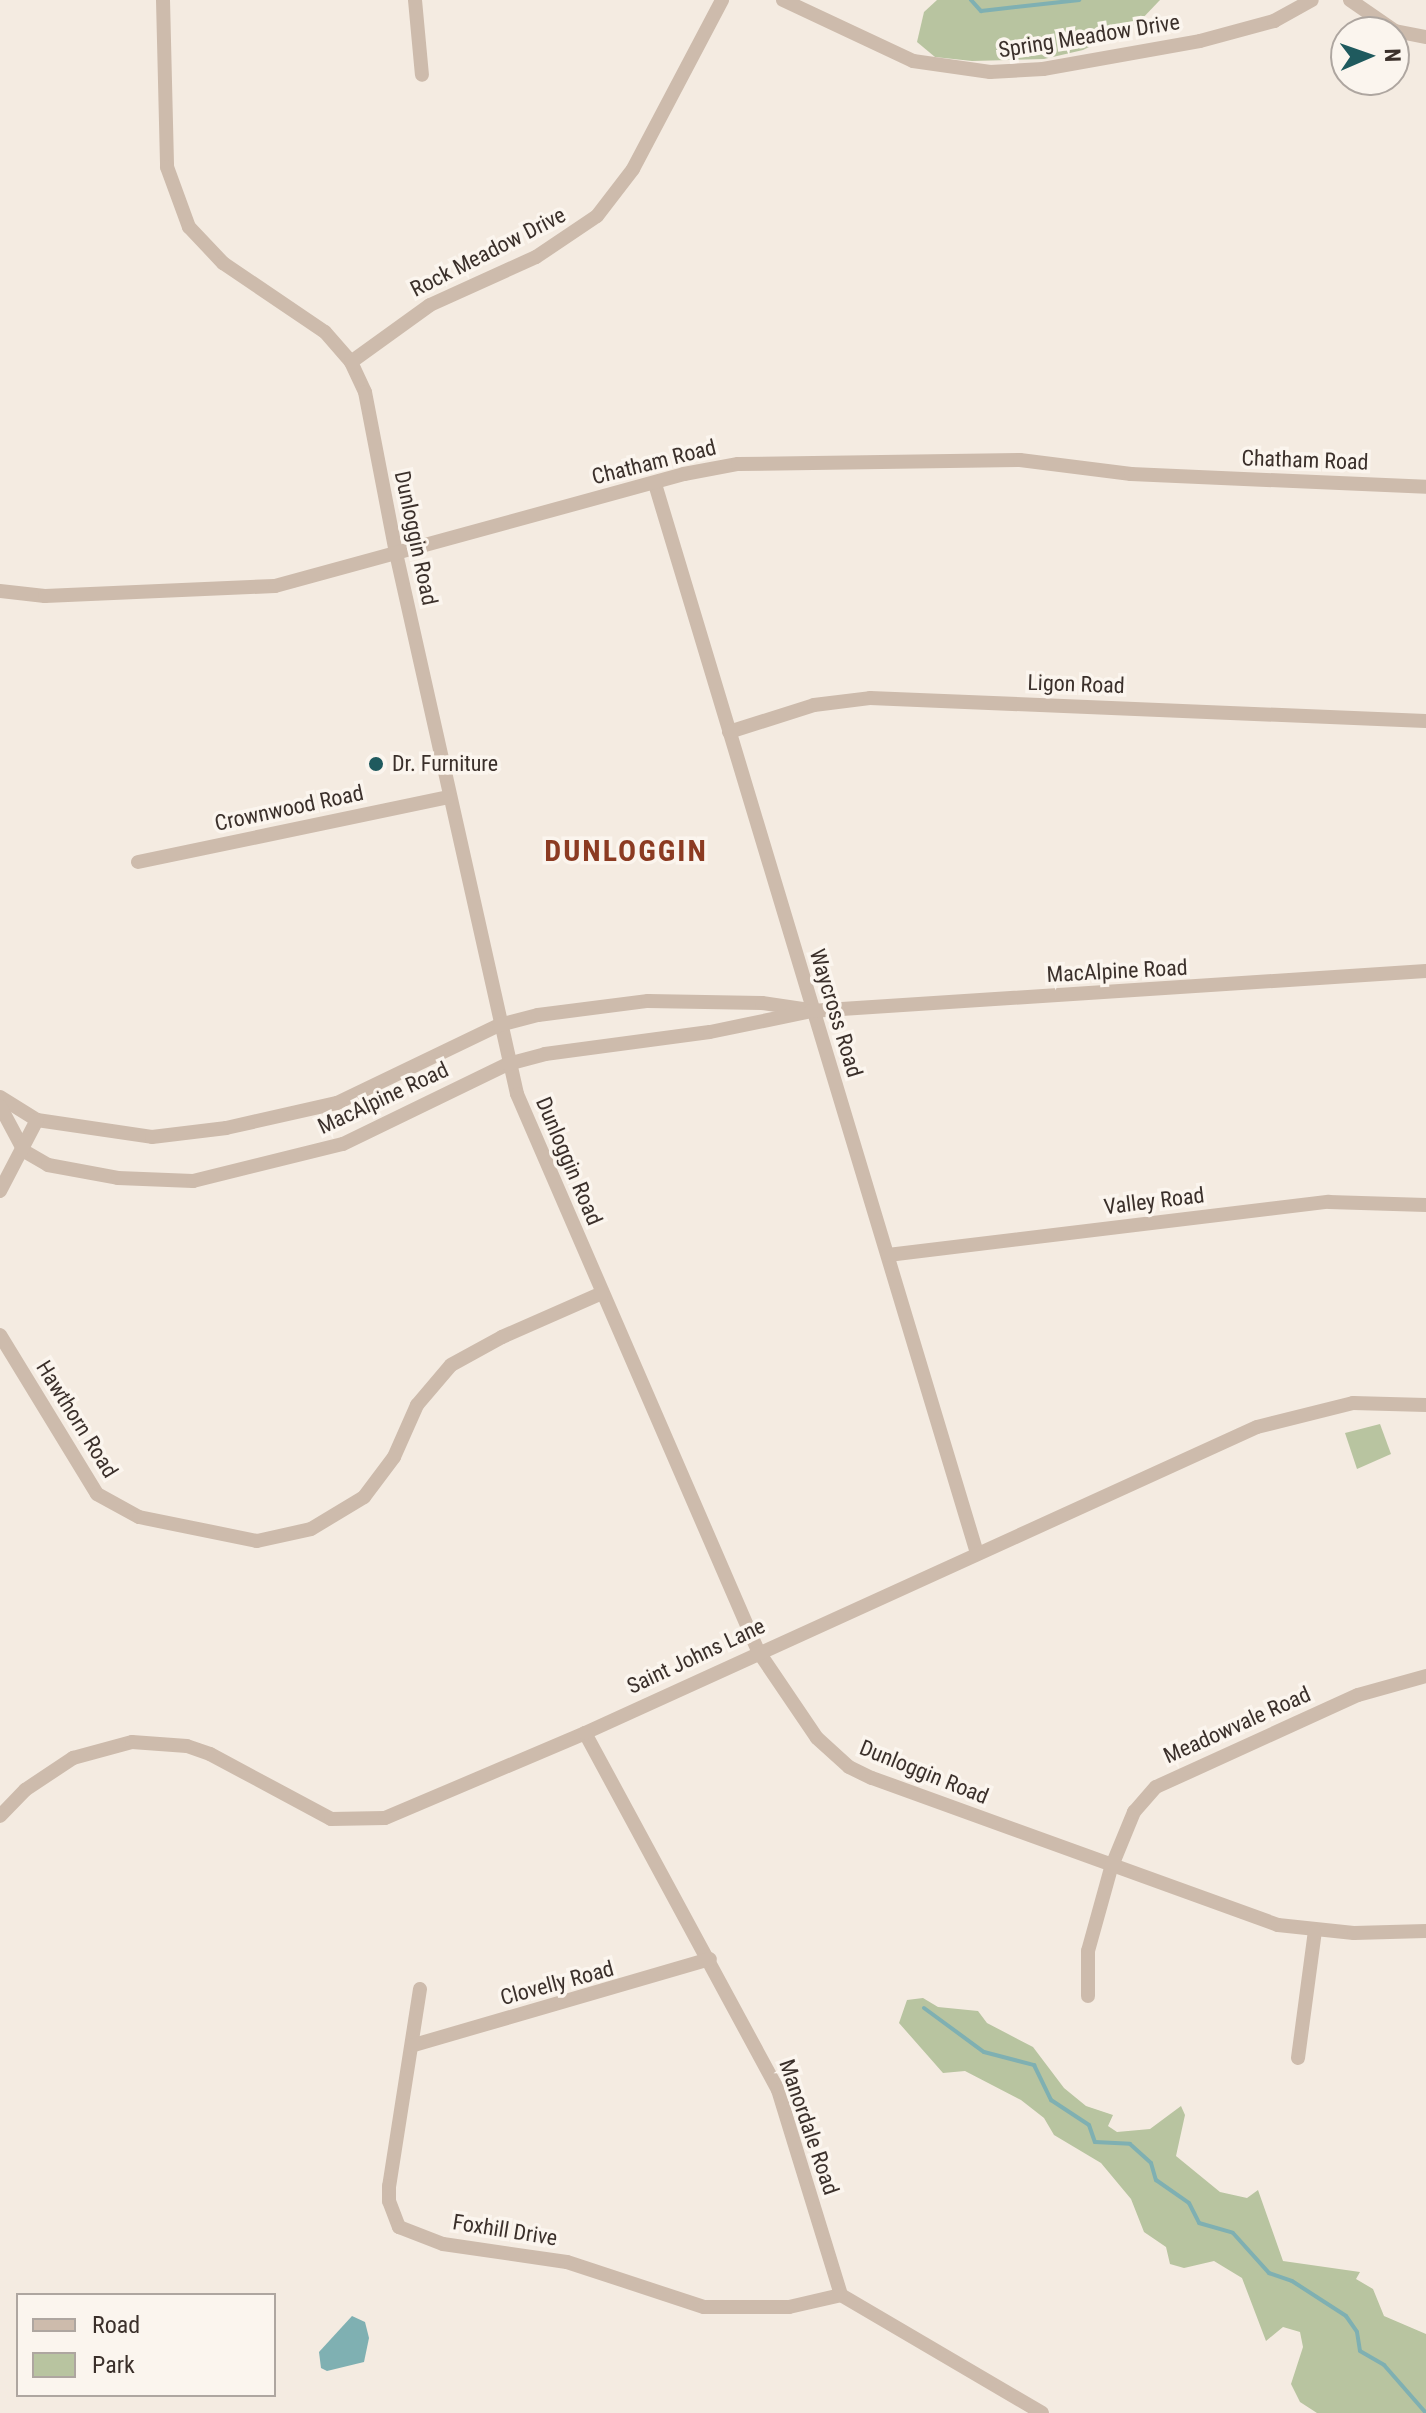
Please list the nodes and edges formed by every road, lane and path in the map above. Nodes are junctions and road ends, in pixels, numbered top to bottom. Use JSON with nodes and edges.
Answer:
{"nodes":[{"id":1,"x":163,"y":0,"type":"edge"},
{"id":2,"x":415,"y":0,"type":"edge"},
{"id":3,"x":722,"y":0,"type":"edge"},
{"id":4,"x":783,"y":0,"type":"edge"},
{"id":5,"x":1312,"y":0,"type":"edge"},
{"id":6,"x":1350,"y":0,"type":"edge"},
{"id":7,"x":1426,"y":37,"type":"edge"},
{"id":8,"x":422,"y":75,"type":"dead end"},
{"id":9,"x":351,"y":362,"type":"junction"},
{"id":10,"x":655,"y":484,"type":"junction"},
{"id":11,"x":1426,"y":487,"type":"edge"},
{"id":12,"x":396,"y":553,"type":"junction"},
{"id":13,"x":0,"y":591,"type":"edge"},
{"id":14,"x":1426,"y":721,"type":"edge"},
{"id":15,"x":729,"y":732,"type":"junction"},
{"id":16,"x":449,"y":797,"type":"junction"},
{"id":17,"x":138,"y":862,"type":"dead end"},
{"id":18,"x":1426,"y":971,"type":"edge"},
{"id":19,"x":811,"y":1011,"type":"junction"},
{"id":20,"x":499,"y":1025,"type":"junction"},
{"id":21,"x":508,"y":1064,"type":"junction"},
{"id":22,"x":0,"y":1097,"type":"edge"},
{"id":23,"x":0,"y":1106,"type":"edge"},
{"id":24,"x":37,"y":1120,"type":"junction"},
{"id":25,"x":24,"y":1151,"type":"junction"},
{"id":26,"x":0,"y":1191,"type":"edge"},
{"id":27,"x":1426,"y":1205,"type":"edge"},
{"id":28,"x":888,"y":1255,"type":"junction"},
{"id":29,"x":602,"y":1293,"type":"junction"},
{"id":30,"x":0,"y":1335,"type":"edge"},
{"id":31,"x":1426,"y":1405,"type":"edge"},
{"id":32,"x":977,"y":1553,"type":"junction"},
{"id":33,"x":758,"y":1651,"type":"junction"},
{"id":34,"x":1426,"y":1676,"type":"edge"},
{"id":35,"x":585,"y":1733,"type":"junction"},
{"id":36,"x":0,"y":1816,"type":"edge"},
{"id":37,"x":1111,"y":1868,"type":"junction"},
{"id":38,"x":1315,"y":1931,"type":"junction"},
{"id":39,"x":1426,"y":1931,"type":"edge"},
{"id":40,"x":710,"y":1959,"type":"junction"},
{"id":41,"x":420,"y":1989,"type":"dead end"},
{"id":42,"x":1088,"y":1996,"type":"dead end"},
{"id":43,"x":414,"y":2045,"type":"junction"},
{"id":44,"x":1298,"y":2058,"type":"dead end"},
{"id":45,"x":841,"y":2295,"type":"junction"},
{"id":46,"x":1042,"y":2413,"type":"edge"}],
"edges":[{"from":1,"to":9,"type":"street","name":"Dunloggin Road"},
{"from":2,"to":8,"type":"street"},
{"from":3,"to":9,"type":"street","name":"Rock Meadow Drive"},
{"from":4,"to":5,"type":"street","name":"Spring Meadow Drive"},
{"from":6,"to":7,"type":"street"},
{"from":9,"to":12,"type":"street","name":"Dunloggin Road"},
{"from":10,"to":11,"type":"street","name":"Chatham Road"},
{"from":10,"to":12,"type":"street","name":"Chatham Road"},
{"from":10,"to":15,"type":"street","name":"Waycross Road"},
{"from":12,"to":13,"type":"street","name":"Chatham Road"},
{"from":12,"to":16,"type":"street","name":"Dunloggin Road"},
{"from":14,"to":15,"type":"street","name":"Ligon Road"},
{"from":15,"to":19,"type":"street","name":"Waycross Road"},
{"from":16,"to":17,"type":"street","name":"Crownwood Road"},
{"from":16,"to":20,"type":"street","name":"Dunloggin Road"},
{"from":18,"to":19,"type":"street","name":"MacAlpine Road"},
{"from":19,"to":20,"type":"street","name":"MacAlpine Road"},
{"from":19,"to":21,"type":"street","name":"MacAlpine Road"},
{"from":19,"to":28,"type":"street","name":"Waycross Road"},
{"from":20,"to":21,"type":"street","name":"Dunloggin Road"},
{"from":20,"to":24,"type":"street","name":"MacAlpine Road"},
{"from":21,"to":25,"type":"street","name":"MacAlpine Road"},
{"from":21,"to":29,"type":"street","name":"Dunloggin Road"},
{"from":22,"to":24,"type":"street","name":"MacAlpine Road"},
{"from":23,"to":25,"type":"street"},
{"from":24,"to":25,"type":"street"},
{"from":25,"to":26,"type":"street"},
{"from":27,"to":28,"type":"street","name":"Valley Road"},
{"from":28,"to":32,"type":"street","name":"Waycross Road"},
{"from":29,"to":30,"type":"street","name":"Hawthorn Road"},
{"from":29,"to":33,"type":"street","name":"Dunloggin Road"},
{"from":31,"to":32,"type":"street","name":"Saint Johns Lane"},
{"from":32,"to":33,"type":"street","name":"Saint Johns Lane"},
{"from":33,"to":35,"type":"street","name":"Saint Johns Lane"},
{"from":33,"to":37,"type":"street","name":"Dunloggin Road"},
{"from":34,"to":37,"type":"street","name":"Meadowvale Road"},
{"from":35,"to":36,"type":"street","name":"Saint Johns Lane"},
{"from":35,"to":40,"type":"street","name":"Manordale Road"},
{"from":37,"to":38,"type":"street","name":"Dunloggin Road"},
{"from":37,"to":42,"type":"street","name":"Meadowvale Road"},
{"from":38,"to":39,"type":"street","name":"Dunloggin Road"},
{"from":38,"to":44,"type":"street"},
{"from":40,"to":43,"type":"street","name":"Clovelly Road"},
{"from":40,"to":45,"type":"street","name":"Manordale Road"},
{"from":41,"to":43,"type":"street","name":"Foxhill Drive"},
{"from":43,"to":45,"type":"street","name":"Foxhill Drive"},
{"from":45,"to":46,"type":"street"}]}
